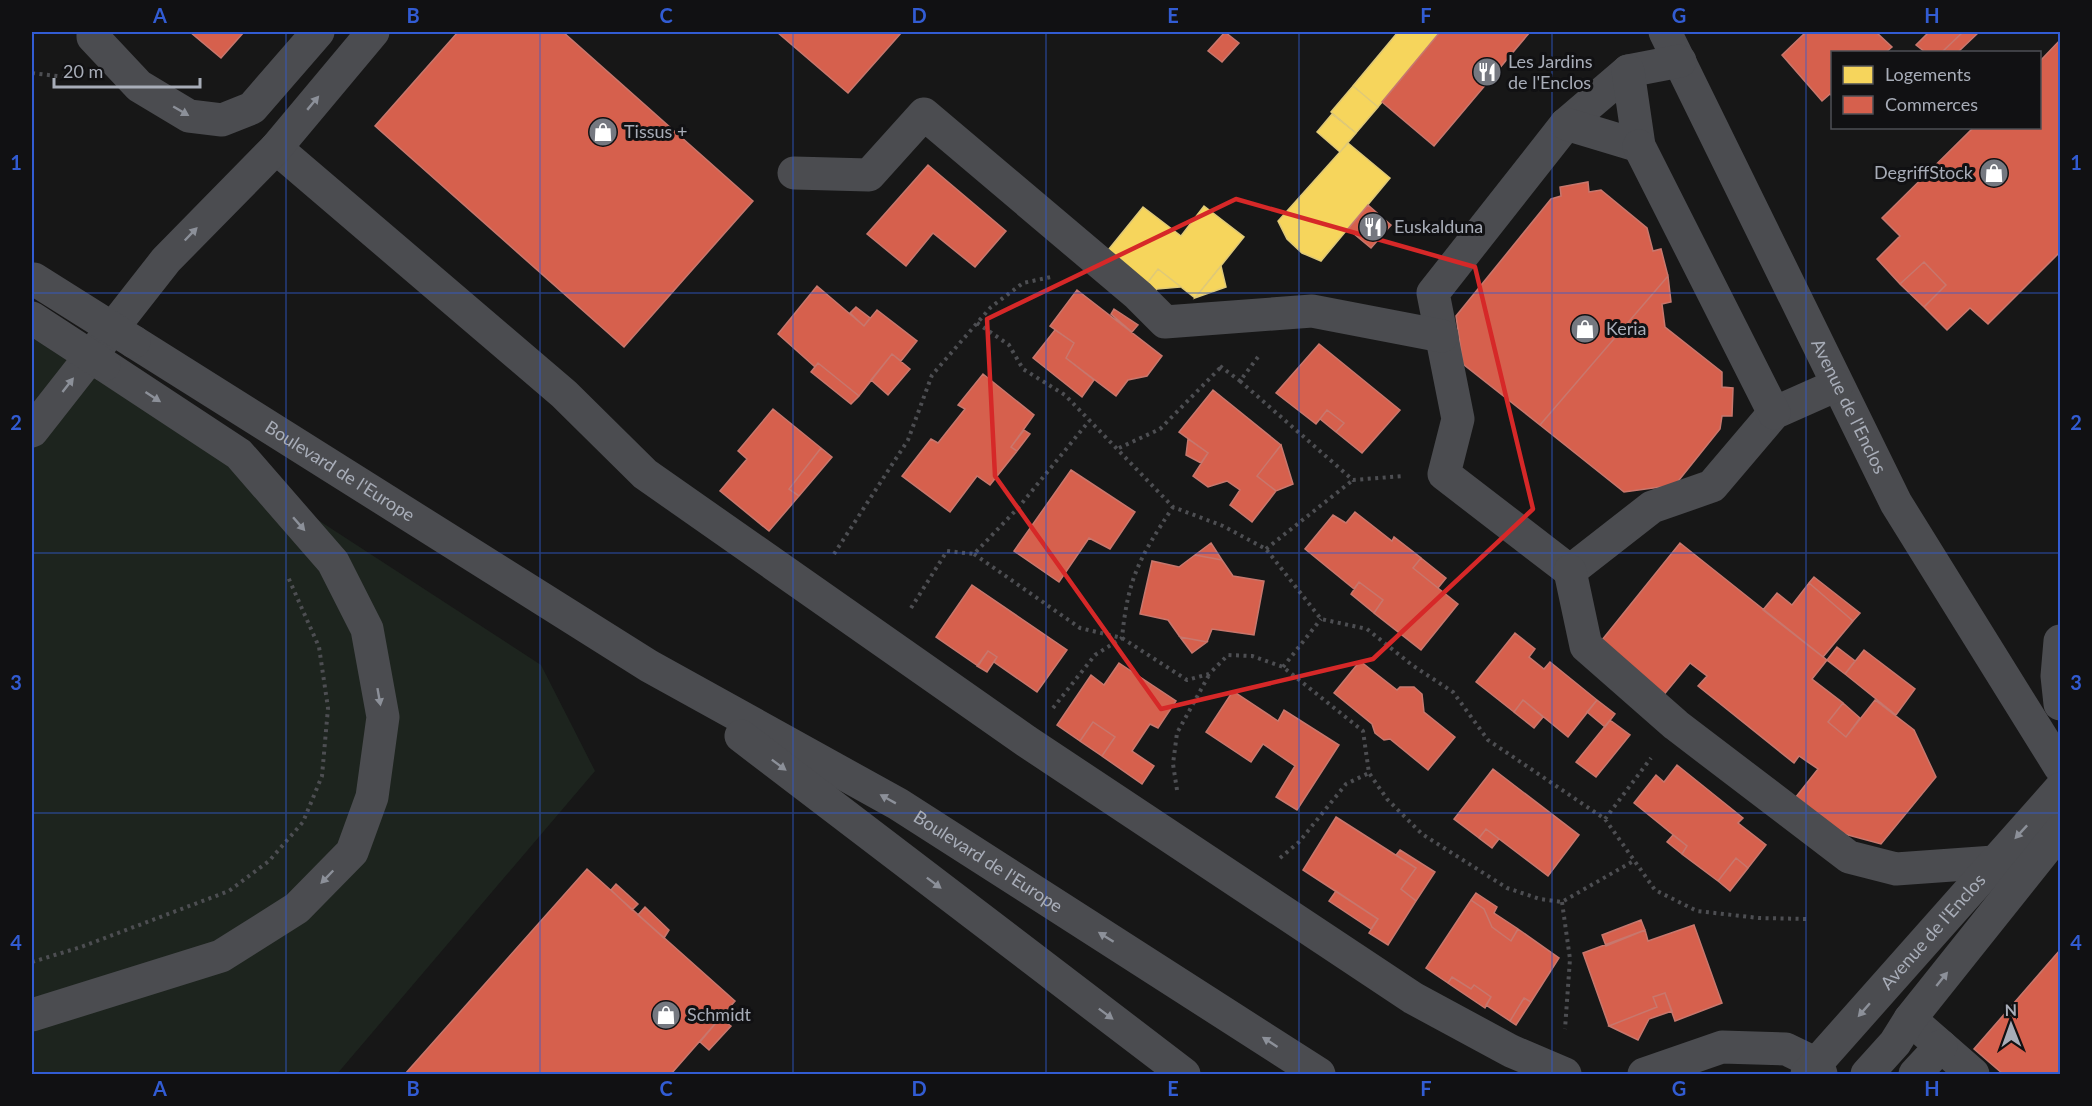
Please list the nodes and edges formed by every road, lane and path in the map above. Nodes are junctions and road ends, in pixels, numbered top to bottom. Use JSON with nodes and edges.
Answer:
{"nodes":[{"id":1,"x":93,"y":32,"type":"edge"},
{"id":2,"x":318,"y":32,"type":"edge"},
{"id":3,"x":373,"y":32,"type":"edge"},
{"id":4,"x":1665,"y":32,"type":"edge"},
{"id":5,"x":1680,"y":61,"type":"junction"},
{"id":6,"x":1628,"y":71,"type":"junction"},
{"id":7,"x":1566,"y":123,"type":"junction"},
{"id":8,"x":1639,"y":146,"type":"junction"},
{"id":9,"x":276,"y":148,"type":"junction"},
{"id":10,"x":794,"y":173,"type":"dead end"},
{"id":11,"x":1058,"y":275,"type":"dead end"},
{"id":12,"x":33,"y":278,"type":"edge"},
{"id":13,"x":1292,"y":311,"type":"junction"},
{"id":14,"x":32,"y":318,"type":"edge"},
{"id":15,"x":977,"y":323,"type":"junction"},
{"id":16,"x":1442,"y":336,"type":"junction"},
{"id":17,"x":1221,"y":367,"type":"dead end"},
{"id":18,"x":1837,"y":385,"type":"junction"},
{"id":19,"x":1774,"y":413,"type":"junction"},
{"id":20,"x":1089,"y":421,"type":"junction"},
{"id":21,"x":32,"y":431,"type":"edge"},
{"id":22,"x":1119,"y":448,"type":"junction"},
{"id":23,"x":1444,"y":474,"type":"junction"},
{"id":24,"x":1353,"y":480,"type":"junction"},
{"id":25,"x":1173,"y":507,"type":"junction"},
{"id":26,"x":1266,"y":549,"type":"junction"},
{"id":27,"x":974,"y":554,"type":"junction"},
{"id":28,"x":1570,"y":571,"type":"junction"},
{"id":29,"x":285,"y":572,"type":"dead end"},
{"id":30,"x":810,"y":589,"type":"junction"},
{"id":31,"x":1321,"y":619,"type":"junction"},
{"id":32,"x":1122,"y":638,"type":"junction"},
{"id":33,"x":2061,"y":641,"type":"edge"},
{"id":34,"x":888,"y":644,"type":"junction"},
{"id":35,"x":649,"y":666,"type":"junction"},
{"id":36,"x":1283,"y":667,"type":"junction"},
{"id":37,"x":1209,"y":674,"type":"junction"},
{"id":38,"x":2061,"y":704,"type":"edge"},
{"id":39,"x":1676,"y":725,"type":"junction"},
{"id":40,"x":1026,"y":741,"type":"junction"},
{"id":41,"x":2061,"y":767,"type":"edge"},
{"id":42,"x":1369,"y":773,"type":"junction"},
{"id":43,"x":2061,"y":789,"type":"edge"},
{"id":44,"x":1605,"y":819,"type":"junction"},
{"id":45,"x":2061,"y":831,"type":"edge"},
{"id":46,"x":1166,"y":835,"type":"junction"},
{"id":47,"x":1635,"y":860,"type":"junction"},
{"id":48,"x":1994,"y":862,"type":"junction"},
{"id":49,"x":1246,"y":888,"type":"junction"},
{"id":50,"x":1562,"y":902,"type":"junction"},
{"id":51,"x":1808,"y":919,"type":"dead end"},
{"id":52,"x":32,"y":962,"type":"edge"},
{"id":53,"x":32,"y":1015,"type":"edge"},
{"id":54,"x":1910,"y":1019,"type":"junction"},
{"id":55,"x":1941,"y":1046,"type":"junction"},
{"id":56,"x":1815,"y":1071,"type":"edge"},
{"id":57,"x":1184,"y":1074,"type":"edge"},
{"id":58,"x":1319,"y":1074,"type":"edge"},
{"id":59,"x":1564,"y":1074,"type":"edge"},
{"id":60,"x":1644,"y":1074,"type":"edge"},
{"id":61,"x":1867,"y":1074,"type":"edge"},
{"id":62,"x":1915,"y":1074,"type":"edge"},
{"id":63,"x":1973,"y":1074,"type":"edge"}],
"edges":[{"from":1,"to":2,"type":"street","one_way":true},
{"from":9,"to":3,"type":"street","one_way":true},
{"from":4,"to":5,"type":"street","name":"Avenue de l'Enclos"},
{"from":5,"to":6,"type":"street"},
{"from":5,"to":18,"type":"street","name":"Avenue de l'Enclos"},
{"from":6,"to":7,"type":"street"},
{"from":6,"to":8,"type":"street"},
{"from":7,"to":8,"type":"street"},
{"from":7,"to":16,"type":"street"},
{"from":8,"to":19,"type":"street"},
{"from":21,"to":9,"type":"street","one_way":true},
{"from":9,"to":30,"type":"street"},
{"from":10,"to":13,"type":"street"},
{"from":11,"to":15,"type":"path"},
{"from":12,"to":35,"type":"street","name":"Boulevard de l'Europe","bridge":true},
{"from":13,"to":16,"type":"street"},
{"from":13,"to":24,"type":"path"},
{"from":14,"to":53,"type":"street","one_way":true,"bridge":true},
{"from":15,"to":20,"type":"path"},
{"from":15,"to":30,"type":"path"},
{"from":16,"to":23,"type":"street"},
{"from":17,"to":22,"type":"path"},
{"from":18,"to":19,"type":"street"},
{"from":18,"to":41,"type":"street","name":"Avenue de l'Enclos"},
{"from":19,"to":28,"type":"street"},
{"from":20,"to":22,"type":"path"},
{"from":20,"to":27,"type":"path"},
{"from":22,"to":25,"type":"path"},
{"from":23,"to":24,"type":"path"},
{"from":23,"to":28,"type":"street"},
{"from":24,"to":26,"type":"path"},
{"from":25,"to":26,"type":"path"},
{"from":25,"to":32,"type":"path"},
{"from":26,"to":31,"type":"path"},
{"from":27,"to":32,"type":"path"},
{"from":27,"to":34,"type":"path"},
{"from":28,"to":39,"type":"street"},
{"from":29,"to":52,"type":"path"},
{"from":30,"to":34,"type":"street"},
{"from":31,"to":36,"type":"path"},
{"from":31,"to":44,"type":"path"},
{"from":32,"to":37,"type":"path"},
{"from":32,"to":40,"type":"path"},
{"from":33,"to":38,"type":"street"},
{"from":34,"to":40,"type":"street"},
{"from":35,"to":57,"type":"street","name":"Boulevard de l'Europe","one_way":true},
{"from":58,"to":35,"type":"street","name":"Boulevard de l'Europe","one_way":true},
{"from":36,"to":37,"type":"path"},
{"from":36,"to":42,"type":"path"},
{"from":37,"to":46,"type":"path"},
{"from":39,"to":44,"type":"path"},
{"from":39,"to":48,"type":"street"},
{"from":40,"to":46,"type":"street"},
{"from":42,"to":49,"type":"path"},
{"from":42,"to":50,"type":"path"},
{"from":43,"to":48,"type":"street","name":"Avenue de l'Enclos","one_way":true},
{"from":44,"to":47,"type":"path"},
{"from":54,"to":45,"type":"street","name":"Avenue de l'Enclos","one_way":true},
{"from":46,"to":49,"type":"street"},
{"from":47,"to":50,"type":"path"},
{"from":47,"to":51,"type":"path"},
{"from":48,"to":56,"type":"street","name":"Avenue de l'Enclos","one_way":true},
{"from":49,"to":59,"type":"street"},
{"from":50,"to":59,"type":"path"},
{"from":54,"to":55,"type":"street"},
{"from":54,"to":61,"type":"street","name":"Avenue de l'Enclos"},
{"from":55,"to":62,"type":"street"},
{"from":55,"to":63,"type":"street"},
{"from":56,"to":60,"type":"street"}]}
